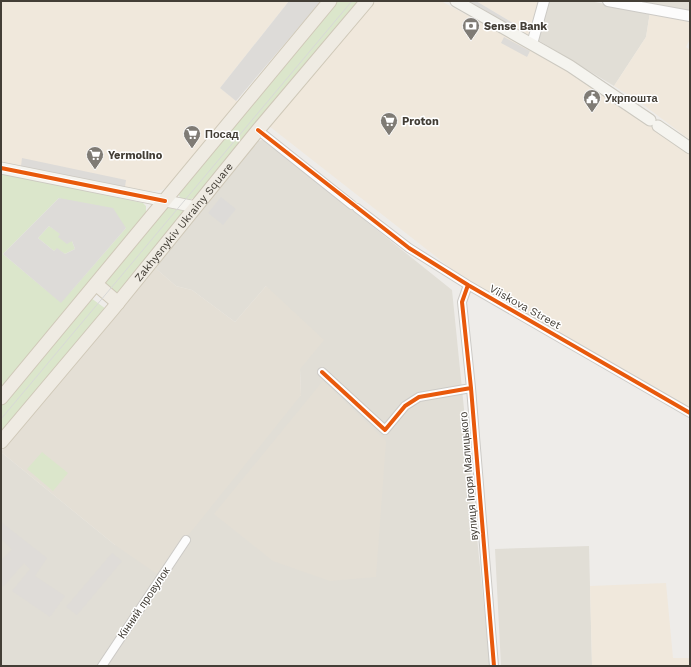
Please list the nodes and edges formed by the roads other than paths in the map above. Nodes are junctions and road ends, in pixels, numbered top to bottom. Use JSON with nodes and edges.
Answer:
{"nodes":[{"id":1,"x":330,"y":1,"type":"edge"},
{"id":2,"x":367,"y":1,"type":"edge"},
{"id":3,"x":456,"y":1,"type":"edge"},
{"id":4,"x":544,"y":1,"type":"edge"},
{"id":5,"x":608,"y":1,"type":"edge"},
{"id":6,"x":690,"y":16,"type":"edge"},
{"id":7,"x":532,"y":44,"type":"junction"},
{"id":8,"x":258,"y":130,"type":"junction"},
{"id":9,"x":690,"y":148,"type":"edge"},
{"id":10,"x":1,"y":168,"type":"edge"},
{"id":11,"x":164,"y":201,"type":"junction"},
{"id":12,"x":196,"y":207,"type":"junction"},
{"id":13,"x":96,"y":284,"type":"junction"},
{"id":14,"x":468,"y":286,"type":"junction"},
{"id":15,"x":118,"y":303,"type":"junction"},
{"id":16,"x":322,"y":372,"type":"dead end"},
{"id":17,"x":471,"y":388,"type":"junction"},
{"id":18,"x":1,"y":398,"type":"edge"},
{"id":19,"x":690,"y":413,"type":"edge"},
{"id":20,"x":1,"y":442,"type":"edge"},
{"id":21,"x":186,"y":540,"type":"dead end"},
{"id":22,"x":102,"y":666,"type":"edge"},
{"id":23,"x":494,"y":666,"type":"edge"}],
"edges":[{"from":1,"to":11,"type":"main road"},
{"from":2,"to":8,"type":"main road","name":"Zakhysnykiv Ukrainy Square"},
{"from":3,"to":7,"type":"main road"},
{"from":4,"to":7,"type":"street"},
{"from":5,"to":6,"type":"street"},
{"from":7,"to":9,"type":"main road"},
{"from":8,"to":12,"type":"main road","name":"Zakhysnykiv Ukrainy Square"},
{"from":8,"to":14,"type":"street","name":"Viiskova Street"},
{"from":10,"to":11,"type":"main road"},
{"from":11,"to":12,"type":"main road"},
{"from":11,"to":13,"type":"main road"},
{"from":12,"to":15,"type":"main road","name":"Zakhysnykiv Ukrainy Square"},
{"from":13,"to":15,"type":"main road"},
{"from":13,"to":18,"type":"main road"},
{"from":14,"to":17,"type":"street","name":"вулиця Ігоря Малицького"},
{"from":14,"to":19,"type":"street","name":"Viiskova Street"},
{"from":15,"to":20,"type":"main road","name":"Zakhysnykiv Ukrainy Square"},
{"from":16,"to":17,"type":"street"},
{"from":17,"to":23,"type":"street","name":"вулиця Ігоря Малицького"},
{"from":21,"to":22,"type":"street","name":"Кінний провулок"}]}
